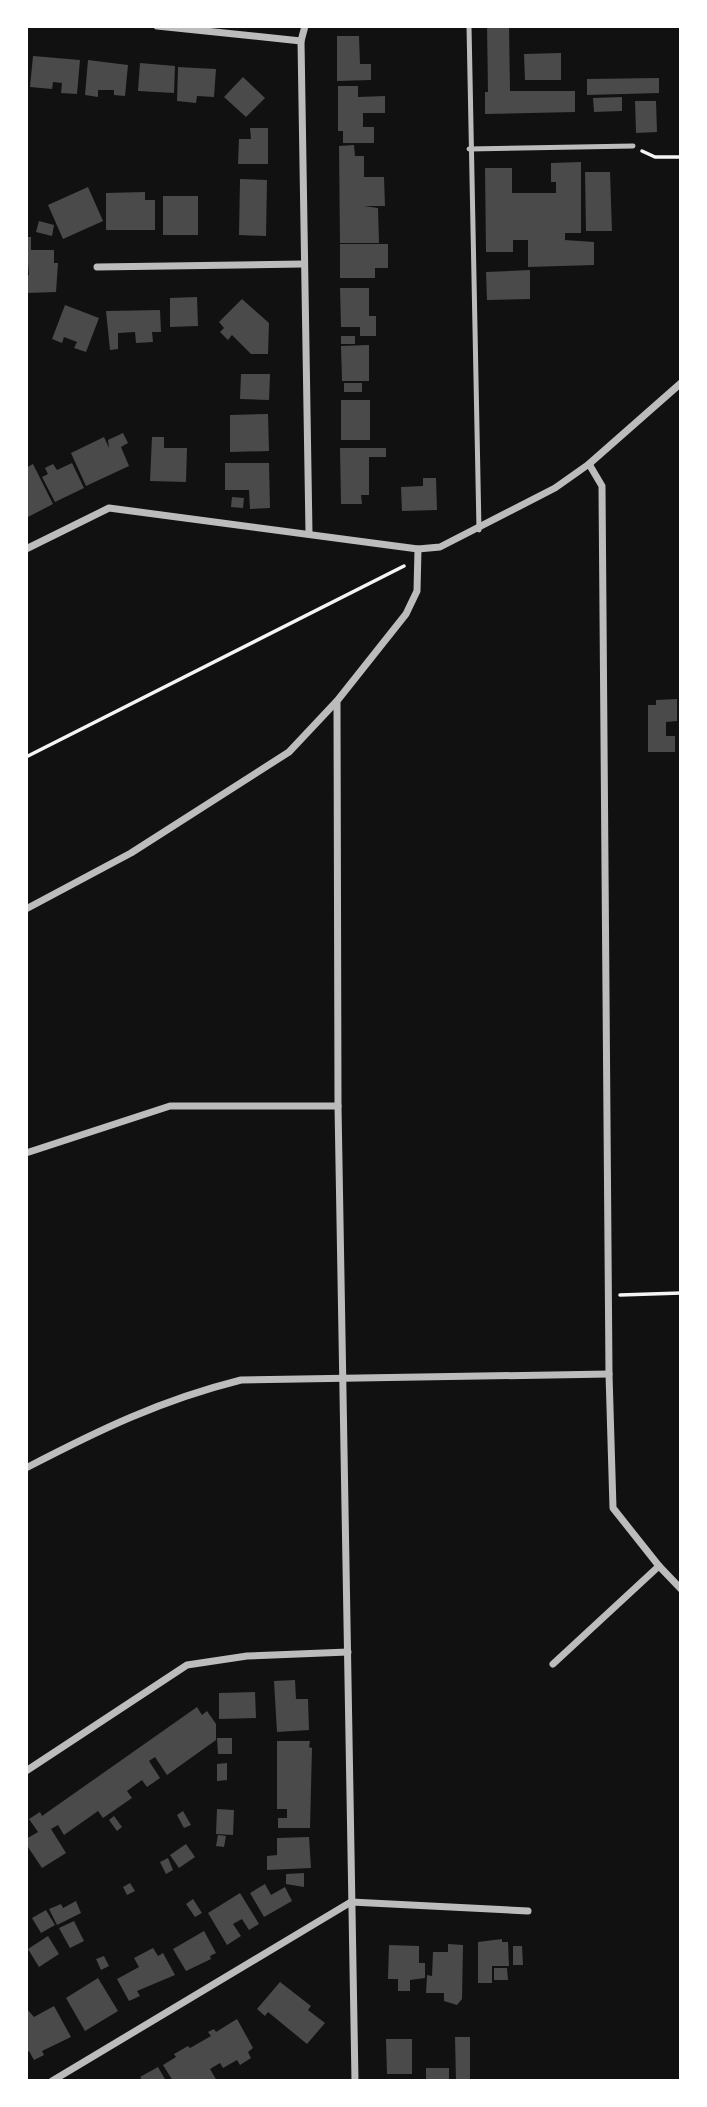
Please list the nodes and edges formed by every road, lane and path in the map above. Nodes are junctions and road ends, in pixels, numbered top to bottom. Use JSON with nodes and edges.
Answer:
{"nodes":[{"id":1,"x":157,"y":26,"type":"edge"},
{"id":2,"x":304,"y":26,"type":"edge"},
{"id":3,"x":469,"y":26,"type":"edge"},
{"id":4,"x":302,"y":41,"type":"junction"},
{"id":5,"x":633,"y":146,"type":"joint"},
{"id":6,"x":469,"y":149,"type":"junction"},
{"id":7,"x":681,"y":157,"type":"edge"},
{"id":8,"x":303,"y":264,"type":"junction"},
{"id":9,"x":97,"y":267,"type":"dead end"},
{"id":10,"x":681,"y":383,"type":"edge"},
{"id":11,"x":589,"y":464,"type":"junction"},
{"id":12,"x":479,"y":530,"type":"junction"},
{"id":13,"x":309,"y":533,"type":"junction"},
{"id":14,"x":26,"y":548,"type":"edge"},
{"id":15,"x":418,"y":549,"type":"junction"},
{"id":16,"x":418,"y":558,"type":"junction"},
{"id":17,"x":337,"y":701,"type":"junction"},
{"id":18,"x":26,"y":757,"type":"edge"},
{"id":19,"x":26,"y":909,"type":"edge"},
{"id":20,"x":338,"y":1106,"type":"junction"},
{"id":21,"x":26,"y":1153,"type":"edge"},
{"id":22,"x":681,"y":1293,"type":"edge"},
{"id":23,"x":609,"y":1295,"type":"junction"},
{"id":24,"x":609,"y":1374,"type":"junction"},
{"id":25,"x":343,"y":1377,"type":"junction"},
{"id":26,"x":26,"y":1468,"type":"edge"},
{"id":27,"x":659,"y":1566,"type":"junction"},
{"id":28,"x":681,"y":1589,"type":"edge"},
{"id":29,"x":348,"y":1652,"type":"junction"},
{"id":30,"x":553,"y":1664,"type":"dead end"},
{"id":31,"x":26,"y":1771,"type":"edge"},
{"id":32,"x":351,"y":1902,"type":"junction"},
{"id":33,"x":528,"y":1911,"type":"dead end"},
{"id":34,"x":52,"y":2081,"type":"edge"},
{"id":35,"x":355,"y":2081,"type":"edge"}],
"edges":[{"from":1,"to":4,"type":"street"},
{"from":2,"to":4,"type":"street"},
{"from":3,"to":6,"type":"lane"},
{"from":4,"to":8,"type":"street"},
{"from":5,"to":6,"type":"lane"},
{"from":5,"to":7,"type":"path"},
{"from":6,"to":12,"type":"lane"},
{"from":8,"to":9,"type":"street"},
{"from":8,"to":13,"type":"street"},
{"from":10,"to":11,"type":"street"},
{"from":11,"to":12,"type":"street"},
{"from":11,"to":23,"type":"street"},
{"from":12,"to":15,"type":"street"},
{"from":13,"to":14,"type":"street"},
{"from":13,"to":15,"type":"street"},
{"from":15,"to":16,"type":"street"},
{"from":16,"to":17,"type":"street"},
{"from":16,"to":18,"type":"path"},
{"from":17,"to":19,"type":"street"},
{"from":17,"to":20,"type":"street"},
{"from":20,"to":21,"type":"street"},
{"from":20,"to":25,"type":"street"},
{"from":22,"to":23,"type":"path"},
{"from":23,"to":24,"type":"street"},
{"from":24,"to":25,"type":"street"},
{"from":24,"to":27,"type":"street"},
{"from":25,"to":26,"type":"street"},
{"from":25,"to":29,"type":"street"},
{"from":27,"to":28,"type":"street"},
{"from":27,"to":30,"type":"street"},
{"from":29,"to":31,"type":"street"},
{"from":29,"to":32,"type":"street"},
{"from":32,"to":33,"type":"street"},
{"from":32,"to":34,"type":"street"},
{"from":32,"to":35,"type":"street"}]}
